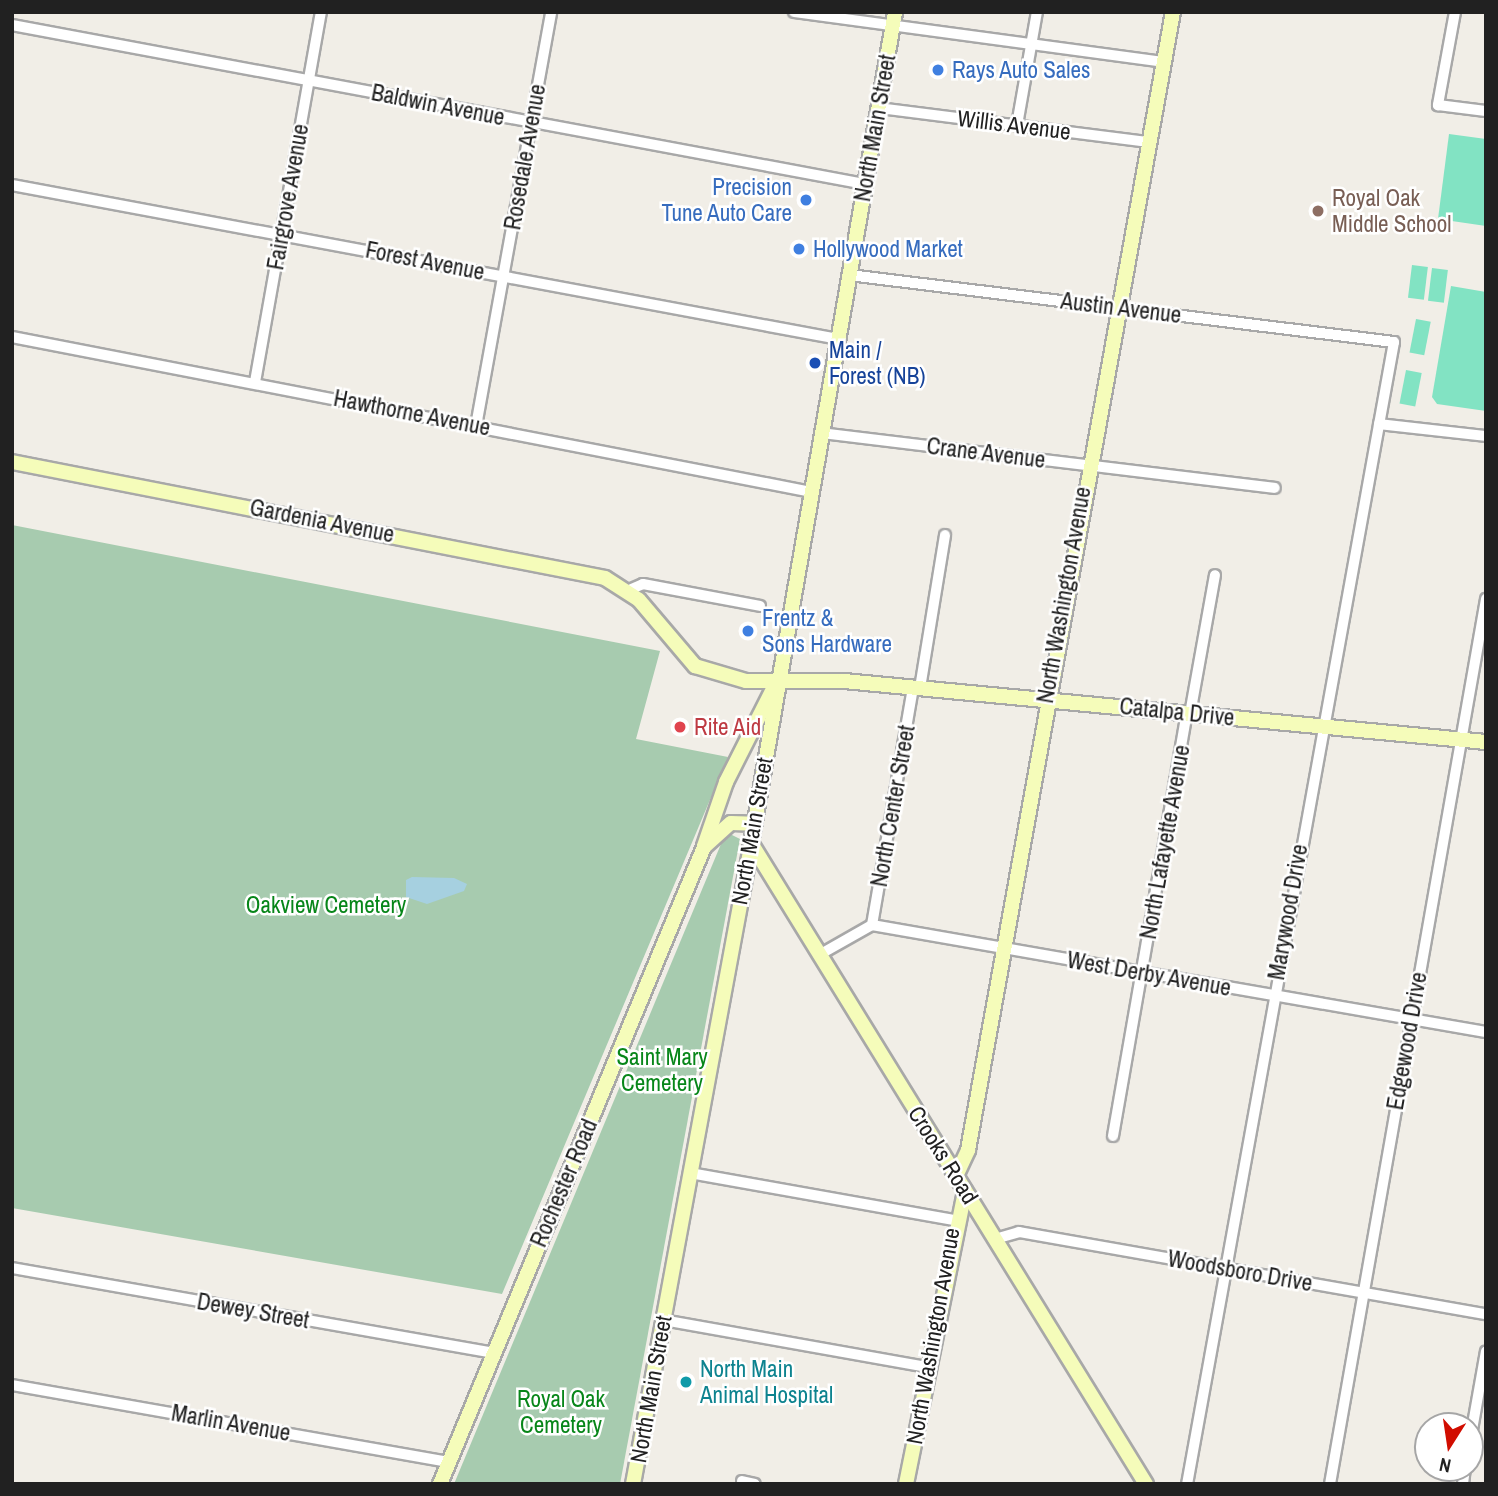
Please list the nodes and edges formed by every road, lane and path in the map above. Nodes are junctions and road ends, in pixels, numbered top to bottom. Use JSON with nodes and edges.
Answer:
{"nodes":[{"id":1,"x":321,"y":12,"type":"edge"},
{"id":2,"x":551,"y":12,"type":"edge"},
{"id":3,"x":794,"y":12,"type":"edge"},
{"id":4,"x":1037,"y":12,"type":"edge"},
{"id":5,"x":1173,"y":12,"type":"edge"},
{"id":6,"x":1455,"y":12,"type":"edge"},
{"id":7,"x":894,"y":20,"type":"edge"},
{"id":8,"x":12,"y":25,"type":"edge"},
{"id":9,"x":1032,"y":43,"type":"junction"},
{"id":10,"x":1164,"y":62,"type":"junction"},
{"id":11,"x":309,"y":81,"type":"junction"},
{"id":12,"x":879,"y":108,"type":"junction"},
{"id":13,"x":1486,"y":111,"type":"edge"},
{"id":14,"x":531,"y":123,"type":"junction"},
{"id":15,"x":1017,"y":125,"type":"junction"},
{"id":16,"x":1150,"y":142,"type":"junction"},
{"id":17,"x":865,"y":184,"type":"junction"},
{"id":18,"x":13,"y":187,"type":"edge"},
{"id":19,"x":281,"y":234,"type":"junction"},
{"id":20,"x":849,"y":275,"type":"junction"},
{"id":21,"x":503,"y":276,"type":"junction"},
{"id":22,"x":1119,"y":307,"type":"junction"},
{"id":23,"x":12,"y":337,"type":"edge"},
{"id":24,"x":838,"y":339,"type":"junction"},
{"id":25,"x":1394,"y":342,"type":"joint"},
{"id":26,"x":255,"y":382,"type":"junction"},
{"id":27,"x":1379,"y":424,"type":"junction"},
{"id":28,"x":476,"y":426,"type":"junction"},
{"id":29,"x":821,"y":433,"type":"junction"},
{"id":30,"x":1486,"y":436,"type":"edge"},
{"id":31,"x":12,"y":462,"type":"edge"},
{"id":32,"x":1087,"y":466,"type":"junction"},
{"id":33,"x":1275,"y":488,"type":"dead end"},
{"id":34,"x":812,"y":492,"type":"junction"},
{"id":35,"x":945,"y":536,"type":"dead end"},
{"id":36,"x":1215,"y":575,"type":"dead end"},
{"id":37,"x":629,"y":590,"type":"junction"},
{"id":38,"x":1486,"y":599,"type":"edge"},
{"id":39,"x":760,"y":606,"type":"dead end"},
{"id":40,"x":776,"y":681,"type":"junction"},
{"id":41,"x":868,"y":684,"type":"joint"},
{"id":42,"x":917,"y":688,"type":"junction"},
{"id":43,"x":1046,"y":700,"type":"junction"},
{"id":44,"x":1189,"y":714,"type":"junction"},
{"id":45,"x":1321,"y":726,"type":"junction"},
{"id":46,"x":1460,"y":740,"type":"junction"},
{"id":47,"x":1486,"y":742,"type":"edge"},
{"id":48,"x":754,"y":824,"type":"junction"},
{"id":49,"x":704,"y":847,"type":"junction"},
{"id":50,"x":750,"y":850,"type":"junction"},
{"id":51,"x":872,"y":925,"type":"junction"},
{"id":52,"x":1003,"y":948,"type":"junction"},
{"id":53,"x":819,"y":955,"type":"junction"},
{"id":54,"x":1142,"y":972,"type":"junction"},
{"id":55,"x":1273,"y":995,"type":"junction"},
{"id":56,"x":1411,"y":1019,"type":"junction"},
{"id":57,"x":1486,"y":1032,"type":"edge"},
{"id":58,"x":1113,"y":1136,"type":"dead end"},
{"id":59,"x":690,"y":1173,"type":"junction"},
{"id":60,"x":956,"y":1176,"type":"junction"},
{"id":61,"x":965,"y":1191,"type":"junction"},
{"id":62,"x":954,"y":1220,"type":"junction"},
{"id":63,"x":995,"y":1239,"type":"junction"},
{"id":64,"x":12,"y":1268,"type":"edge"},
{"id":65,"x":1226,"y":1269,"type":"junction"},
{"id":66,"x":1363,"y":1293,"type":"junction"},
{"id":67,"x":1486,"y":1314,"type":"edge"},
{"id":68,"x":663,"y":1320,"type":"junction"},
{"id":69,"x":1486,"y":1351,"type":"edge"},
{"id":70,"x":494,"y":1353,"type":"junction"},
{"id":71,"x":927,"y":1367,"type":"junction"},
{"id":72,"x":12,"y":1385,"type":"edge"},
{"id":73,"x":1475,"y":1412,"type":"edge"},
{"id":74,"x":449,"y":1462,"type":"junction"},
{"id":75,"x":742,"y":1481,"type":"dead end"},
{"id":76,"x":440,"y":1484,"type":"edge"},
{"id":77,"x":633,"y":1484,"type":"edge"},
{"id":78,"x":755,"y":1484,"type":"edge"},
{"id":79,"x":906,"y":1484,"type":"edge"},
{"id":80,"x":1146,"y":1484,"type":"edge"},
{"id":81,"x":1187,"y":1484,"type":"edge"},
{"id":82,"x":1330,"y":1484,"type":"edge"}],
"edges":[{"from":1,"to":11,"type":"street","name":"Fairgrove Avenue"},
{"from":2,"to":14,"type":"street","name":"Rosedale Avenue"},
{"from":3,"to":7,"type":"street"},
{"from":4,"to":9,"type":"street"},
{"from":5,"to":10,"type":"main road","name":"North Washington Avenue"},
{"from":6,"to":13,"type":"street"},
{"from":7,"to":9,"type":"street"},
{"from":7,"to":12,"type":"main road","name":"North Main Street"},
{"from":8,"to":11,"type":"street","name":"Baldwin Avenue"},
{"from":9,"to":10,"type":"street"},
{"from":9,"to":15,"type":"street"},
{"from":10,"to":16,"type":"main road","name":"North Washington Avenue"},
{"from":11,"to":14,"type":"street","name":"Baldwin Avenue"},
{"from":11,"to":19,"type":"street","name":"Fairgrove Avenue"},
{"from":12,"to":15,"type":"street","name":"Willis Avenue"},
{"from":12,"to":17,"type":"main road","name":"North Main Street"},
{"from":14,"to":17,"type":"street","name":"Baldwin Avenue"},
{"from":14,"to":21,"type":"street","name":"Rosedale Avenue"},
{"from":15,"to":16,"type":"street","name":"Willis Avenue"},
{"from":16,"to":22,"type":"main road","name":"North Washington Avenue"},
{"from":17,"to":20,"type":"main road","name":"North Main Street"},
{"from":18,"to":19,"type":"street","name":"Forest Avenue"},
{"from":19,"to":21,"type":"street","name":"Forest Avenue"},
{"from":19,"to":26,"type":"street","name":"Fairgrove Avenue"},
{"from":20,"to":22,"type":"street","name":"Austin Avenue"},
{"from":20,"to":24,"type":"main road","name":"North Main Street"},
{"from":21,"to":24,"type":"street","name":"Forest Avenue"},
{"from":21,"to":28,"type":"street","name":"Rosedale Avenue"},
{"from":22,"to":25,"type":"street","name":"Austin Avenue"},
{"from":22,"to":32,"type":"main road","name":"North Washington Avenue"},
{"from":23,"to":26,"type":"street","name":"Hawthorne Avenue"},
{"from":24,"to":29,"type":"main road","name":"North Main Street"},
{"from":25,"to":27,"type":"street","name":"Marywood Drive"},
{"from":26,"to":28,"type":"street","name":"Hawthorne Avenue"},
{"from":27,"to":30,"type":"street"},
{"from":27,"to":45,"type":"street","name":"Marywood Drive"},
{"from":28,"to":34,"type":"street","name":"Hawthorne Avenue"},
{"from":29,"to":32,"type":"street","name":"Crane Avenue"},
{"from":29,"to":34,"type":"main road","name":"North Main Street"},
{"from":31,"to":37,"type":"main road","name":"Gardenia Avenue"},
{"from":32,"to":33,"type":"street","name":"Crane Avenue"},
{"from":32,"to":43,"type":"main road","name":"North Washington Avenue"},
{"from":34,"to":40,"type":"main road","name":"North Main Street"},
{"from":35,"to":42,"type":"street","name":"North Center Street"},
{"from":36,"to":44,"type":"street","name":"North Lafayette Avenue"},
{"from":37,"to":39,"type":"street","name":"Gardenia Avenue"},
{"from":37,"to":40,"type":"main road","name":"Gardenia Avenue"},
{"from":38,"to":46,"type":"street","name":"Edgewood Drive"},
{"from":40,"to":41,"type":"main road","name":"Gardenia Avenue"},
{"from":40,"to":48,"type":"main road","name":"North Main Street"},
{"from":40,"to":49,"type":"main road"},
{"from":41,"to":42,"type":"main road","name":"Catalpa Drive"},
{"from":42,"to":43,"type":"main road","name":"Catalpa Drive"},
{"from":42,"to":51,"type":"street","name":"North Center Street"},
{"from":43,"to":44,"type":"main road","name":"Catalpa Drive"},
{"from":43,"to":52,"type":"main road","name":"North Washington Avenue"},
{"from":44,"to":45,"type":"main road","name":"Catalpa Drive"},
{"from":44,"to":54,"type":"street","name":"North Lafayette Avenue"},
{"from":45,"to":46,"type":"main road","name":"Catalpa Drive"},
{"from":45,"to":55,"type":"street","name":"Marywood Drive"},
{"from":46,"to":47,"type":"main road","name":"Catalpa Drive"},
{"from":46,"to":56,"type":"street","name":"Edgewood Drive"},
{"from":48,"to":49,"type":"main road","name":"Rochester Road"},
{"from":48,"to":50,"type":"main road"},
{"from":49,"to":70,"type":"main road","name":"Rochester Road"},
{"from":50,"to":53,"type":"main road","name":"Crooks Road"},
{"from":50,"to":59,"type":"main road","name":"North Main Street"},
{"from":51,"to":52,"type":"street","name":"West Derby Avenue"},
{"from":51,"to":53,"type":"street"},
{"from":52,"to":54,"type":"street","name":"West Derby Avenue"},
{"from":52,"to":60,"type":"main road","name":"North Washington Avenue"},
{"from":53,"to":60,"type":"main road","name":"Crooks Road"},
{"from":54,"to":55,"type":"street","name":"West Derby Avenue"},
{"from":54,"to":58,"type":"street","name":"North Lafayette Avenue"},
{"from":55,"to":56,"type":"street","name":"West Derby Avenue"},
{"from":55,"to":65,"type":"street","name":"Marywood Drive"},
{"from":56,"to":57,"type":"street","name":"West Derby Avenue"},
{"from":56,"to":66,"type":"street","name":"Edgewood Drive"},
{"from":59,"to":62,"type":"street"},
{"from":59,"to":68,"type":"main road","name":"North Main Street"},
{"from":60,"to":61,"type":"main road","name":"Crooks Road"},
{"from":61,"to":62,"type":"main road","name":"North Washington Avenue"},
{"from":61,"to":63,"type":"main road","name":"Crooks Road"},
{"from":62,"to":71,"type":"main road","name":"North Washington Avenue"},
{"from":63,"to":65,"type":"street","name":"Woodsboro Drive"},
{"from":63,"to":80,"type":"main road","name":"Crooks Road"},
{"from":64,"to":70,"type":"street","name":"Dewey Street"},
{"from":65,"to":66,"type":"street","name":"Woodsboro Drive"},
{"from":65,"to":81,"type":"street","name":"Marywood Drive"},
{"from":66,"to":67,"type":"street","name":"Woodsboro Drive"},
{"from":66,"to":82,"type":"street","name":"Edgewood Drive"},
{"from":68,"to":71,"type":"street"},
{"from":68,"to":77,"type":"main road","name":"North Main Street"},
{"from":69,"to":73,"type":"street"},
{"from":70,"to":74,"type":"main road","name":"Rochester Road"},
{"from":71,"to":79,"type":"main road","name":"North Washington Avenue"},
{"from":72,"to":74,"type":"street","name":"Marlin Avenue"},
{"from":74,"to":76,"type":"main road","name":"Rochester Road"},
{"from":75,"to":78,"type":"street"}]}
